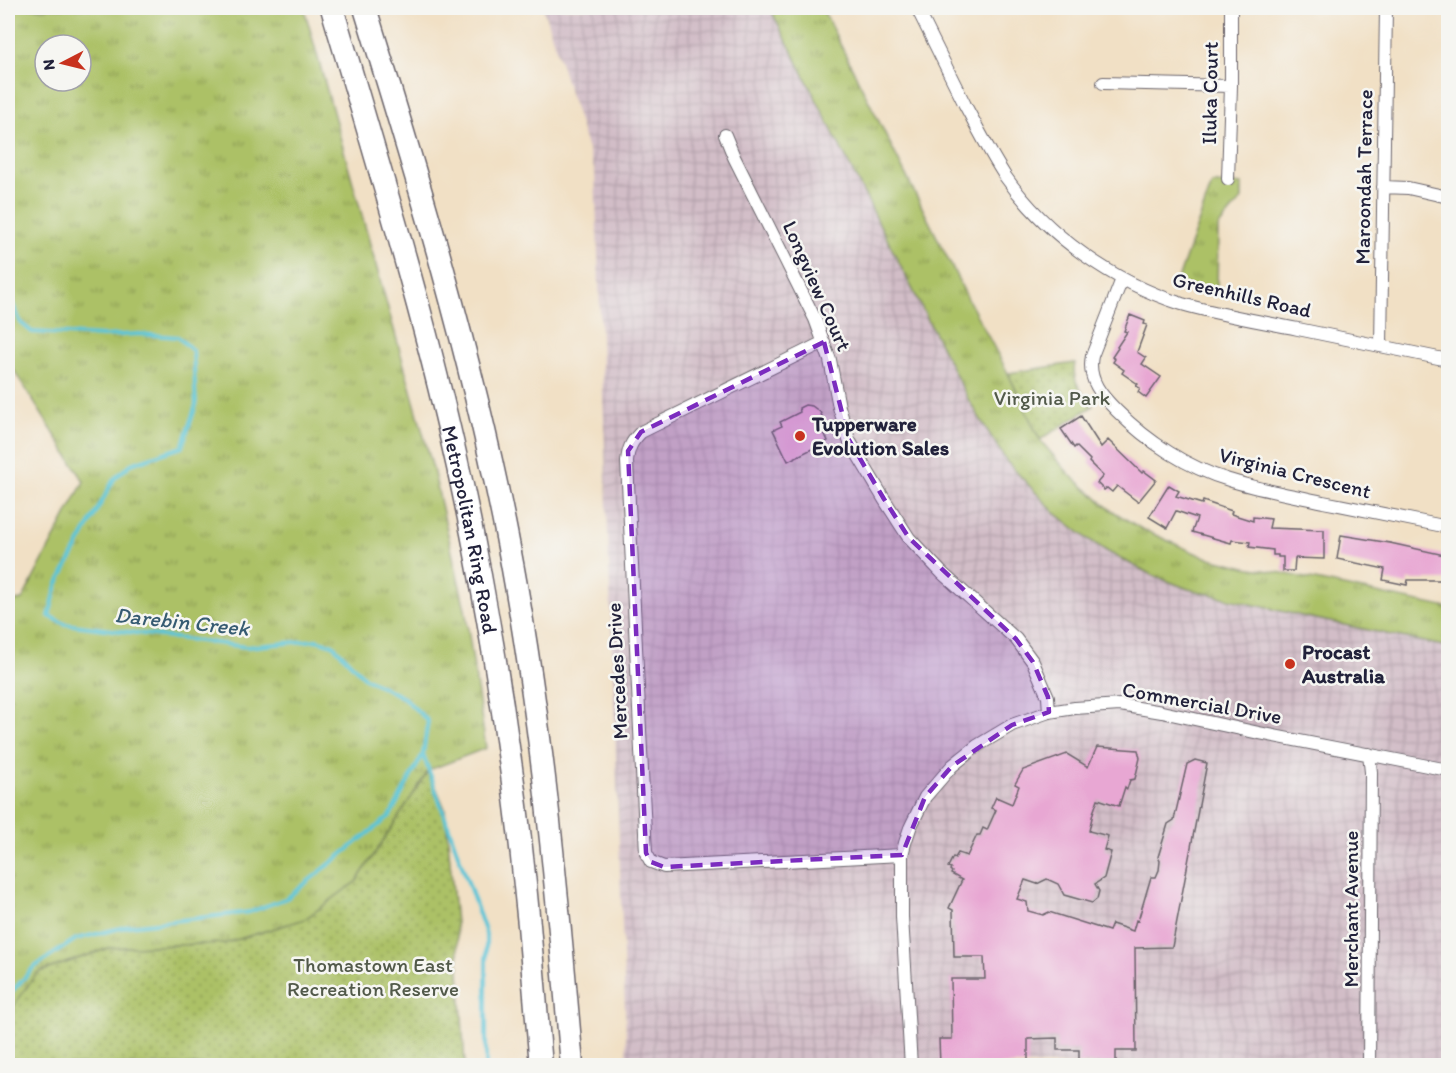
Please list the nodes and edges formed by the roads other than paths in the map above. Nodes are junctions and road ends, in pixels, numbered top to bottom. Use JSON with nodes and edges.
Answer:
{"nodes":[{"id":1,"x":332,"y":8,"type":"edge"},
{"id":2,"x":365,"y":8,"type":"edge"},
{"id":3,"x":917,"y":8,"type":"edge"},
{"id":4,"x":1231,"y":8,"type":"edge"},
{"id":5,"x":1386,"y":8,"type":"edge"},
{"id":6,"x":1103,"y":84,"type":"dead end"},
{"id":7,"x":1231,"y":86,"type":"junction"},
{"id":8,"x":725,"y":135,"type":"dead end"},
{"id":9,"x":1228,"y":179,"type":"dead end"},
{"id":10,"x":1383,"y":187,"type":"junction"},
{"id":11,"x":1449,"y":196,"type":"edge"},
{"id":12,"x":1122,"y":279,"type":"junction"},
{"id":13,"x":824,"y":342,"type":"junction"},
{"id":14,"x":1381,"y":346,"type":"junction"},
{"id":15,"x":1449,"y":360,"type":"edge"},
{"id":16,"x":1449,"y":527,"type":"edge"},
{"id":17,"x":1049,"y":712,"type":"junction"},
{"id":18,"x":1369,"y":754,"type":"junction"},
{"id":19,"x":1449,"y":770,"type":"edge"},
{"id":20,"x":902,"y":855,"type":"junction"},
{"id":21,"x":541,"y":1065,"type":"edge"},
{"id":22,"x":572,"y":1065,"type":"edge"},
{"id":23,"x":910,"y":1065,"type":"edge"},
{"id":24,"x":1370,"y":1065,"type":"edge"}],
"edges":[{"from":1,"to":21,"type":"highway","name":"Metropolitan Ring Road"},
{"from":2,"to":22,"type":"highway","name":"Metropolitan Ring Road"},
{"from":3,"to":12,"type":"street","name":"Greenhills Road"},
{"from":4,"to":7,"type":"street","name":"Iluka Court"},
{"from":5,"to":10,"type":"street","name":"Maroondah Terrace"},
{"from":6,"to":7,"type":"street"},
{"from":7,"to":9,"type":"street","name":"Iluka Court"},
{"from":8,"to":13,"type":"street","name":"Longview Court"},
{"from":10,"to":11,"type":"street"},
{"from":10,"to":14,"type":"street","name":"Maroondah Terrace"},
{"from":12,"to":14,"type":"street","name":"Greenhills Road"},
{"from":12,"to":16,"type":"street","name":"Virginia Crescent"},
{"from":13,"to":17,"type":"street","name":"Longview Court"},
{"from":13,"to":20,"type":"street","name":"Mercedes Drive"},
{"from":14,"to":15,"type":"street","name":"Greenhills Road"},
{"from":17,"to":18,"type":"street","name":"Commercial Drive"},
{"from":17,"to":20,"type":"street","name":"Commercial Drive"},
{"from":18,"to":19,"type":"street","name":"Commercial Drive"},
{"from":18,"to":24,"type":"street","name":"Merchant Avenue"},
{"from":20,"to":23,"type":"street","name":"Commercial Drive"}]}
